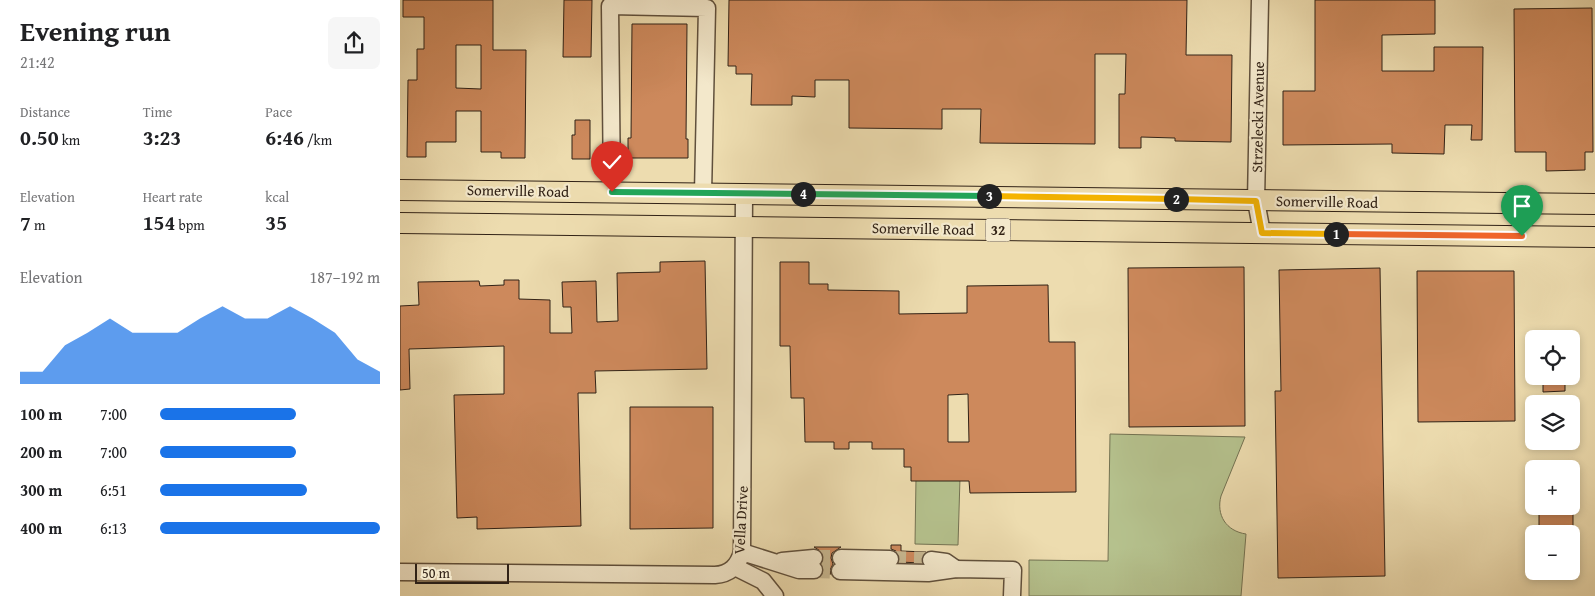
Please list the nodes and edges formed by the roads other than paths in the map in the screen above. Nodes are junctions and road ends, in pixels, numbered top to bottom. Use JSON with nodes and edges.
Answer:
{"nodes":[{"id":1,"x":1260,"y":0,"type":"edge"},
{"id":2,"x":400,"y":190,"type":"edge"},
{"id":3,"x":612,"y":192,"type":"junction"},
{"id":4,"x":703,"y":194,"type":"junction"},
{"id":5,"x":744,"y":194,"type":"junction"},
{"id":6,"x":1256,"y":201,"type":"junction"},
{"id":7,"x":1595,"y":204,"type":"edge"},
{"id":8,"x":400,"y":223,"type":"edge"},
{"id":9,"x":744,"y":227,"type":"junction"},
{"id":10,"x":1262,"y":233,"type":"junction"},
{"id":11,"x":1595,"y":237,"type":"edge"},
{"id":12,"x":742,"y":552,"type":"junction"},
{"id":13,"x":890,"y":559,"type":"tunnel mouth"},
{"id":14,"x":931,"y":560,"type":"tunnel mouth"},
{"id":15,"x":814,"y":564,"type":"tunnel mouth"},
{"id":16,"x":735,"y":567,"type":"junction"},
{"id":17,"x":956,"y":569,"type":"junction"},
{"id":18,"x":400,"y":572,"type":"edge"},
{"id":19,"x":775,"y":596,"type":"edge"},
{"id":20,"x":1012,"y":596,"type":"edge"}],
"edges":[{"from":1,"to":6,"type":"street","name":"Strzelecki Avenue"},
{"from":2,"to":3,"type":"main road","name":"Somerville Road","number":"32"},
{"from":3,"to":4,"type":"main road","name":"Somerville Road","number":"32"},
{"from":3,"to":4,"type":"street"},
{"from":4,"to":5,"type":"main road","name":"Somerville Road","number":"32"},
{"from":5,"to":6,"type":"main road","name":"Somerville Road","number":"32"},
{"from":5,"to":9,"type":"street","name":"Vella Drive"},
{"from":6,"to":7,"type":"main road","name":"Somerville Road","number":"32"},
{"from":6,"to":10,"type":"street","name":"Strzelecki Avenue"},
{"from":8,"to":9,"type":"main road","name":"Somerville Road","number":"32"},
{"from":9,"to":10,"type":"main road","name":"Somerville Road","number":"32"},
{"from":9,"to":12,"type":"street","name":"Vella Drive"},
{"from":10,"to":11,"type":"main road","name":"Somerville Road","number":"32"},
{"from":12,"to":15,"type":"street"},
{"from":12,"to":16,"type":"street","name":"Vella Drive"},
{"from":13,"to":17,"type":"street"},
{"from":14,"to":17,"type":"street"},
{"from":16,"to":18,"type":"street","name":"Vella Drive"},
{"from":16,"to":19,"type":"street"},
{"from":17,"to":20,"type":"street"}]}
